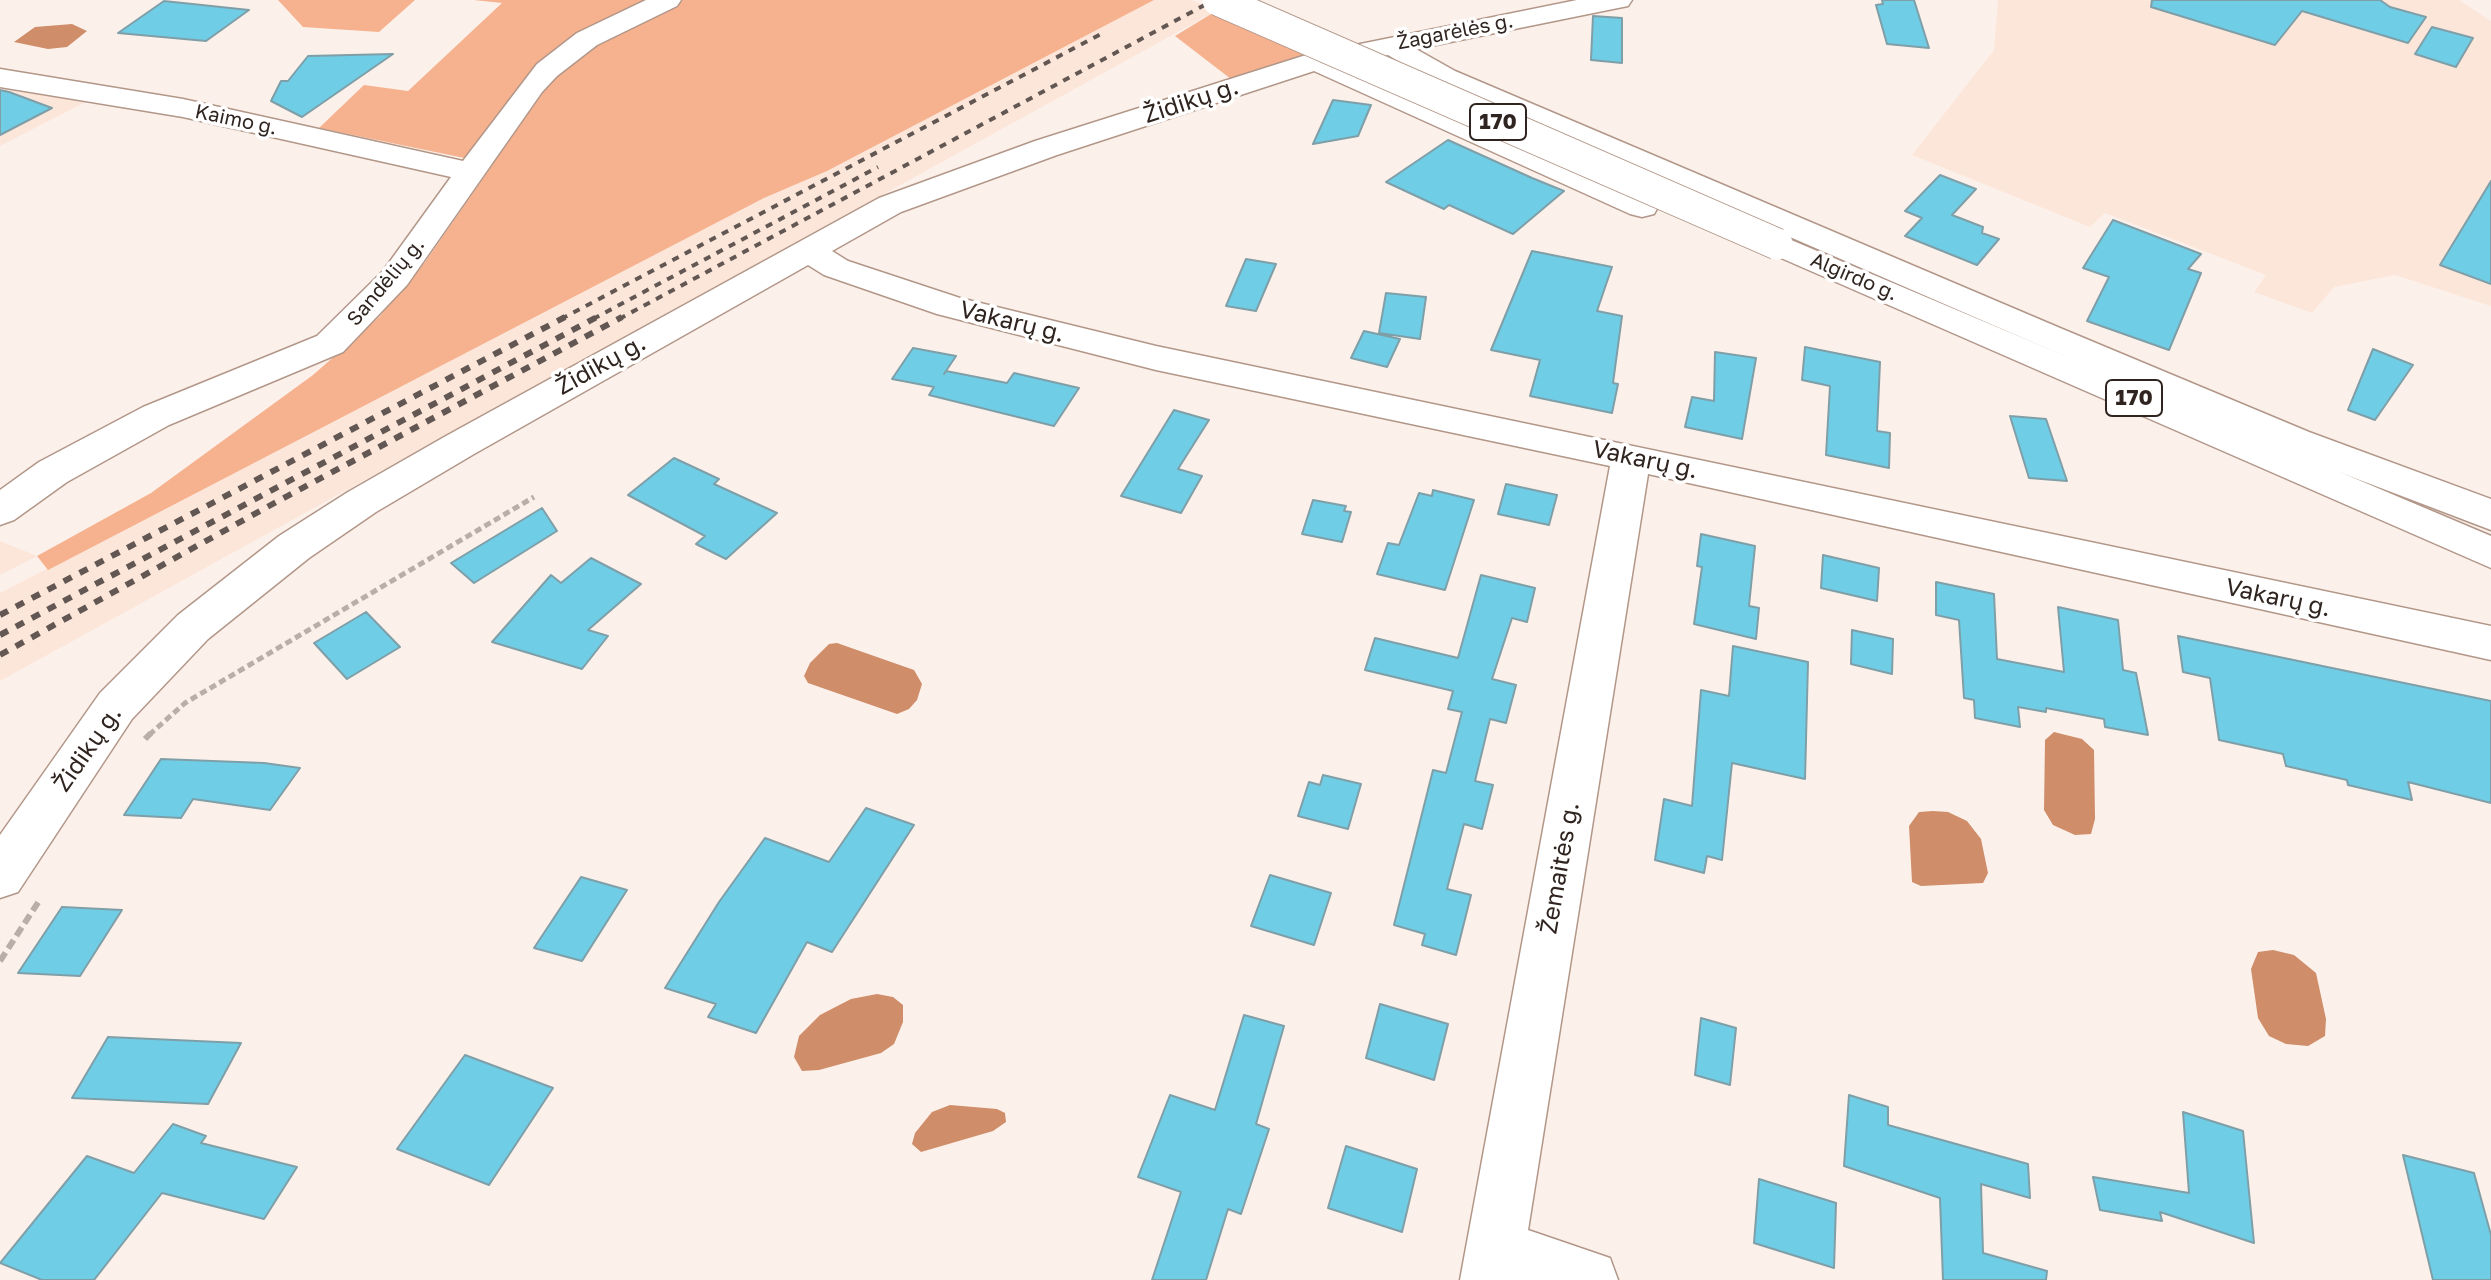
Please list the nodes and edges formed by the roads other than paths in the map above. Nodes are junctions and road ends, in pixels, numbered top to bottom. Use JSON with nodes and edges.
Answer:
{"nodes":[{"id":1,"x":667,"y":0,"type":"edge"},
{"id":2,"x":1218,"y":0,"type":"edge"},
{"id":3,"x":1618,"y":0,"type":"edge"},
{"id":4,"x":1394,"y":44,"type":"junction"},
{"id":5,"x":1327,"y":58,"type":"junction"},
{"id":6,"x":0,"y":78,"type":"edge"},
{"id":7,"x":470,"y":172,"type":"junction"},
{"id":8,"x":1642,"y":207,"type":"dead end"},
{"id":9,"x":807,"y":250,"type":"junction"},
{"id":10,"x":1631,"y":457,"type":"junction"},
{"id":11,"x":0,"y":510,"type":"edge"},
{"id":12,"x":2491,"y":515,"type":"edge"},
{"id":13,"x":2491,"y":553,"type":"edge"},
{"id":14,"x":2491,"y":643,"type":"edge"},
{"id":15,"x":0,"y":876,"type":"edge"},
{"id":16,"x":1493,"y":1264,"type":"edge"},
{"id":17,"x":1588,"y":1280,"type":"edge"}],
"edges":[{"from":1,"to":7,"type":"street","name":"Sandėlių g."},
{"from":2,"to":13,"type":"street","name":"Algirdo g.","number":"170","bridge":true},
{"from":3,"to":4,"type":"street","name":"Žagarėlės g."},
{"from":4,"to":5,"type":"street","name":"Žagarėlės g."},
{"from":4,"to":12,"type":"street"},
{"from":5,"to":8,"type":"street"},
{"from":5,"to":9,"type":"street","name":"Židikų g."},
{"from":6,"to":7,"type":"street","name":"Kaimo g."},
{"from":7,"to":11,"type":"street","name":"Sandėlių g."},
{"from":9,"to":10,"type":"street","name":"Vakarų g."},
{"from":9,"to":15,"type":"street","name":"Židikų g."},
{"from":10,"to":14,"type":"street","name":"Vakarų g."},
{"from":10,"to":16,"type":"street","name":"Žemaitės g."},
{"from":16,"to":17,"type":"street"}]}
